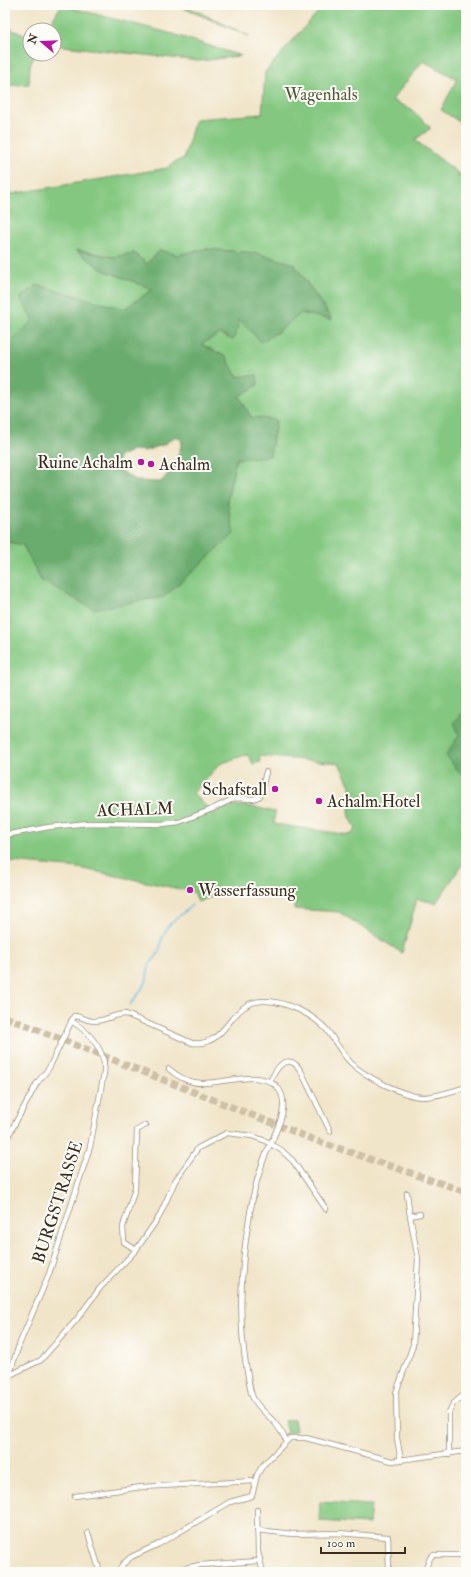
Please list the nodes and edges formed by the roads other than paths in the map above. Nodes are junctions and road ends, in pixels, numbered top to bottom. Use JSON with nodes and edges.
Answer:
{"nodes":[{"id":1,"x":266,"y":772,"type":"dead end"},
{"id":2,"x":5,"y":836,"type":"edge"},
{"id":3,"x":71,"y":1021,"type":"junction"},
{"id":4,"x":169,"y":1069,"type":"dead end"},
{"id":5,"x":270,"y":1082,"type":"junction"},
{"id":6,"x":466,"y":1087,"type":"edge"},
{"id":7,"x":146,"y":1125,"type":"dead end"},
{"id":8,"x":330,"y":1131,"type":"dead end"},
{"id":9,"x":5,"y":1142,"type":"edge"},
{"id":10,"x":271,"y":1143,"type":"junction"},
{"id":11,"x":407,"y":1193,"type":"dead end"},
{"id":12,"x":326,"y":1209,"type":"dead end"},
{"id":13,"x":420,"y":1214,"type":"dead end"},
{"id":14,"x":410,"y":1216,"type":"junction"},
{"id":15,"x":136,"y":1250,"type":"junction"},
{"id":16,"x":8,"y":1379,"type":"junction"},
{"id":17,"x":466,"y":1393,"type":"edge"},
{"id":18,"x":5,"y":1399,"type":"edge"},
{"id":19,"x":286,"y":1440,"type":"junction"},
{"id":20,"x":466,"y":1451,"type":"edge"},
{"id":21,"x":449,"y":1454,"type":"junction"},
{"id":22,"x":401,"y":1461,"type":"junction"},
{"id":23,"x":255,"y":1481,"type":"junction"},
{"id":24,"x":75,"y":1496,"type":"dead end"},
{"id":25,"x":257,"y":1510,"type":"dead end"},
{"id":26,"x":257,"y":1530,"type":"junction"},
{"id":27,"x":88,"y":1533,"type":"dead end"},
{"id":28,"x":466,"y":1555,"type":"edge"},
{"id":29,"x":259,"y":1561,"type":"junction"},
{"id":30,"x":180,"y":1570,"type":"edge"},
{"id":31,"x":100,"y":1572,"type":"edge"},
{"id":32,"x":118,"y":1572,"type":"edge"},
{"id":33,"x":166,"y":1572,"type":"edge"},
{"id":34,"x":263,"y":1572,"type":"edge"},
{"id":35,"x":389,"y":1572,"type":"edge"},
{"id":36,"x":424,"y":1572,"type":"edge"}],
"edges":[{"from":1,"to":2,"type":"street","name":"ACHALM"},
{"from":3,"to":6,"type":"street"},
{"from":3,"to":9,"type":"street"},
{"from":3,"to":16,"type":"street","name":"BURGSTRASSE"},
{"from":4,"to":5,"type":"street"},
{"from":5,"to":8,"type":"street"},
{"from":5,"to":10,"type":"street"},
{"from":7,"to":15,"type":"street"},
{"from":10,"to":12,"type":"street"},
{"from":10,"to":15,"type":"street"},
{"from":10,"to":19,"type":"street"},
{"from":11,"to":14,"type":"street"},
{"from":13,"to":14,"type":"street"},
{"from":14,"to":22,"type":"street"},
{"from":15,"to":16,"type":"street"},
{"from":16,"to":18,"type":"street","name":"BURGSTRASSE"},
{"from":17,"to":21,"type":"street"},
{"from":19,"to":22,"type":"street"},
{"from":19,"to":23,"type":"street"},
{"from":20,"to":21,"type":"street"},
{"from":21,"to":22,"type":"street"},
{"from":23,"to":24,"type":"street"},
{"from":23,"to":32,"type":"street"},
{"from":25,"to":26,"type":"street"},
{"from":26,"to":29,"type":"street"},
{"from":26,"to":35,"type":"street"},
{"from":27,"to":31,"type":"street"},
{"from":28,"to":36,"type":"street"},
{"from":29,"to":30,"type":"street"},
{"from":29,"to":34,"type":"street"},
{"from":30,"to":33,"type":"street"}]}
